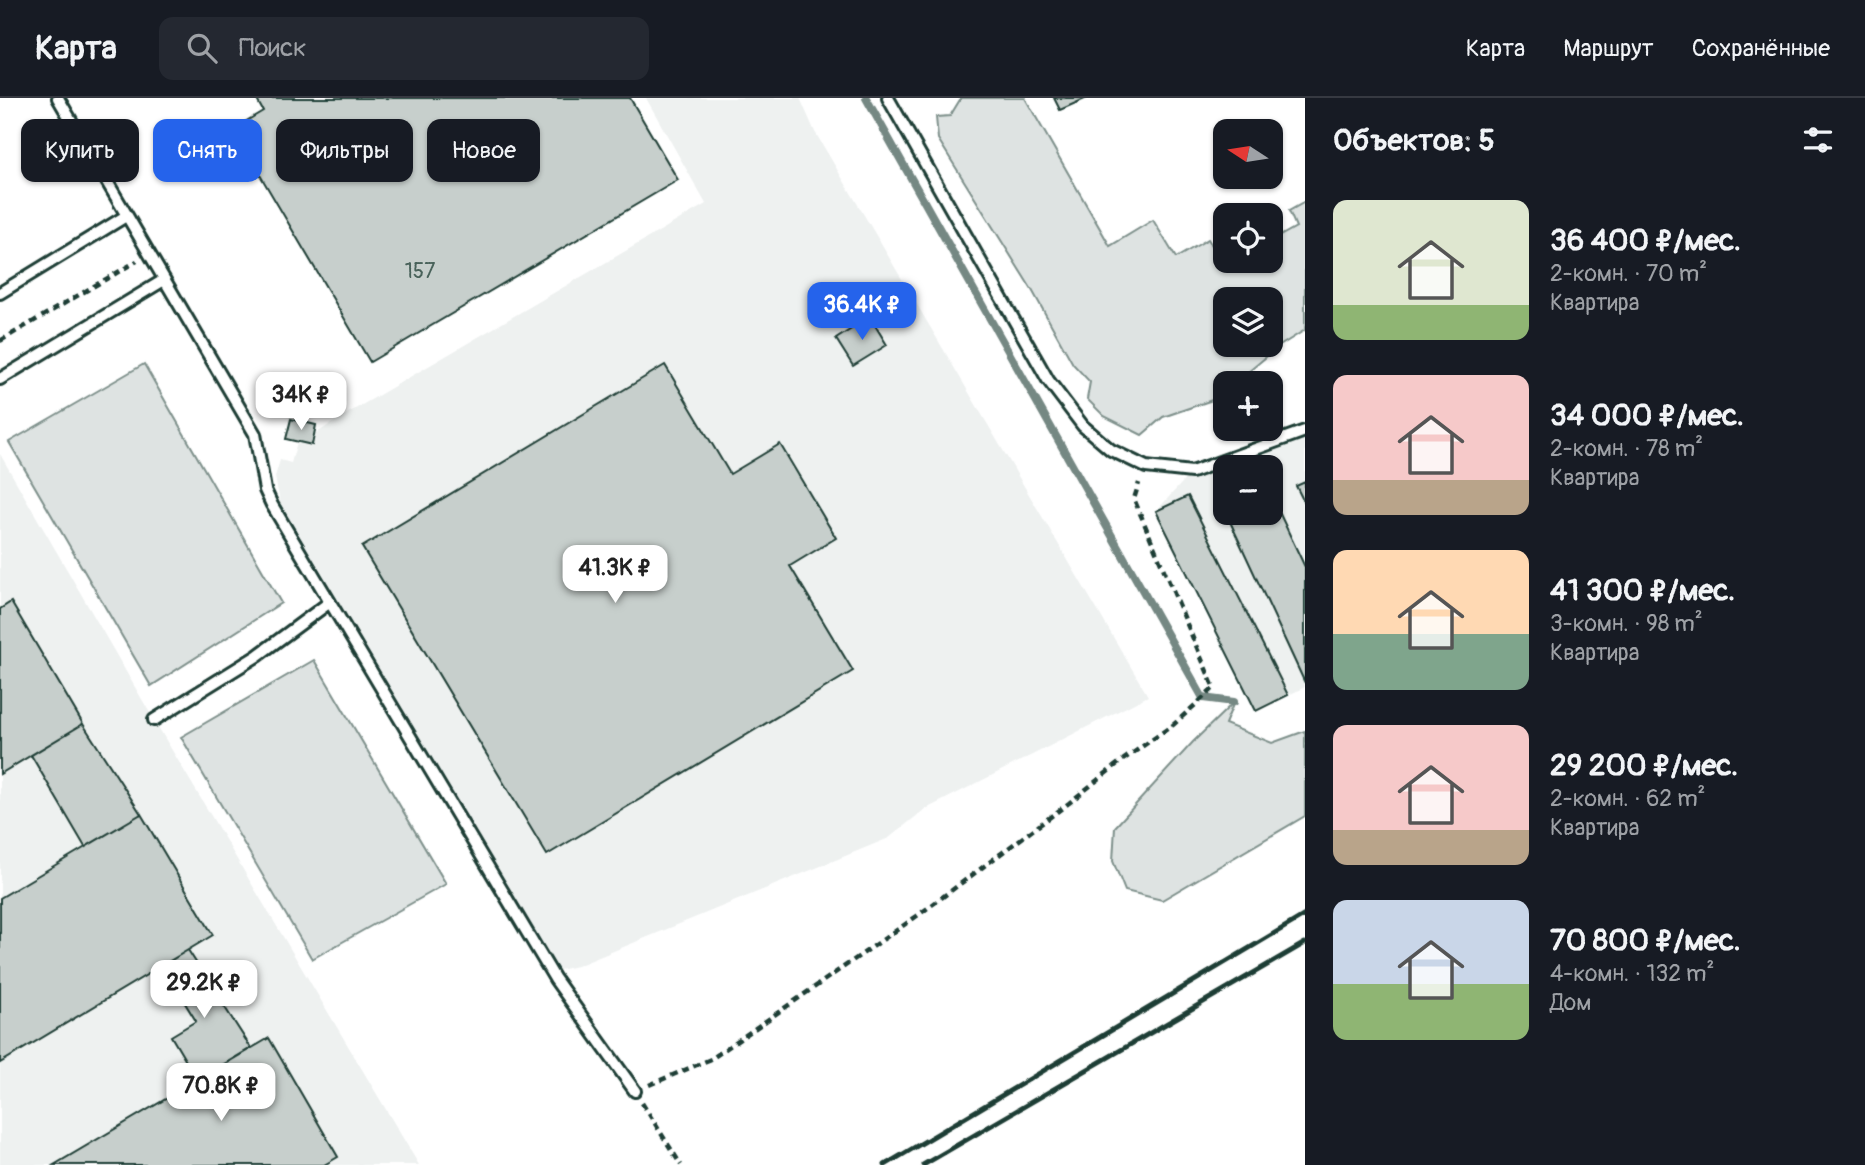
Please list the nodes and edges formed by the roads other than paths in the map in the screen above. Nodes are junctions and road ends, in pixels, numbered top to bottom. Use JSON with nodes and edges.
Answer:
{"nodes":[{"id":1,"x":58,"y":98,"type":"edge"},
{"id":2,"x":888,"y":98,"type":"edge"},
{"id":3,"x":126,"y":216,"type":"junction"},
{"id":4,"x":164,"y":281,"type":"junction"},
{"id":5,"x":0,"y":293,"type":"edge"},
{"id":6,"x":0,"y":379,"type":"edge"},
{"id":7,"x":1305,"y":431,"type":"edge"},
{"id":8,"x":330,"y":602,"type":"junction"},
{"id":9,"x":154,"y":720,"type":"dead end"},
{"id":10,"x":635,"y":1091,"type":"road end"}],
"edges":[{"from":1,"to":3,"type":"lane"},
{"from":2,"to":7,"type":"lane"},
{"from":3,"to":4,"type":"lane"},
{"from":3,"to":5,"type":"lane"},
{"from":4,"to":6,"type":"lane"},
{"from":4,"to":8,"type":"lane"},
{"from":8,"to":9,"type":"lane"},
{"from":8,"to":10,"type":"lane"}]}
